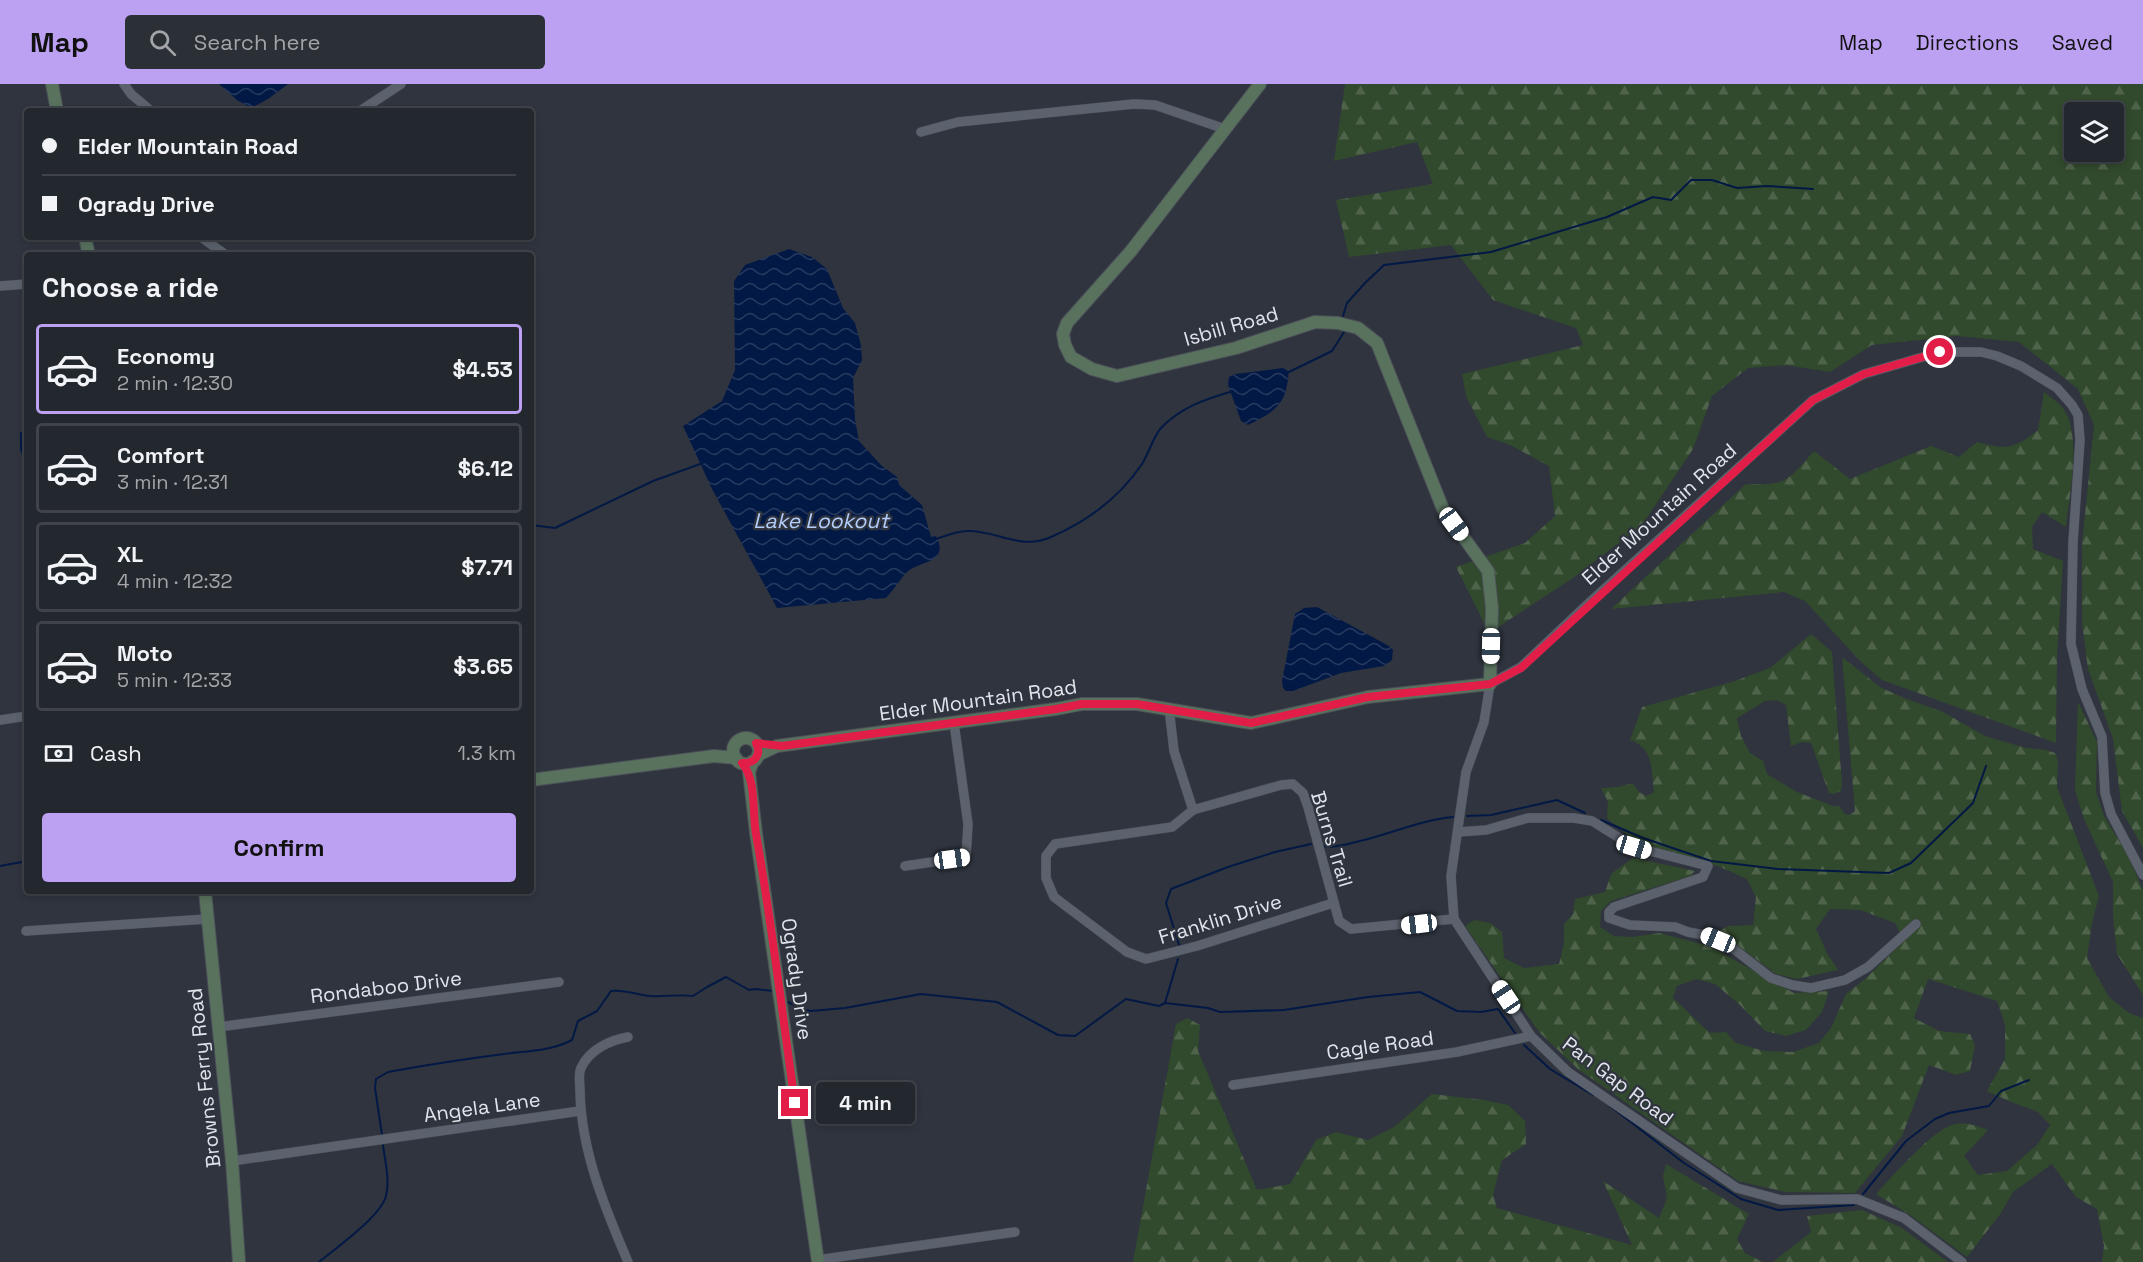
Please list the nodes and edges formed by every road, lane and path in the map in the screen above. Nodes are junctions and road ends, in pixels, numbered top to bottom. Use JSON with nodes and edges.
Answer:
{"nodes":[{"id":1,"x":52,"y":84,"type":"edge"},
{"id":2,"x":124,"y":84,"type":"edge"},
{"id":3,"x":401,"y":84,"type":"edge"},
{"id":4,"x":1260,"y":84,"type":"edge"},
{"id":5,"x":56,"y":108,"type":"edge"},
{"id":6,"x":147,"y":108,"type":"edge"},
{"id":7,"x":365,"y":108,"type":"edge"},
{"id":8,"x":1224,"y":129,"type":"junction"},
{"id":9,"x":921,"y":132,"type":"dead end"},
{"id":10,"x":205,"y":240,"type":"edge"},
{"id":11,"x":222,"y":252,"type":"edge"},
{"id":12,"x":24,"y":284,"type":"edge"},
{"id":13,"x":0,"y":286,"type":"edge"},
{"id":14,"x":1490,"y":684,"type":"junction"},
{"id":15,"x":1169,"y":708,"type":"junction"},
{"id":16,"x":24,"y":717,"type":"edge"},
{"id":17,"x":0,"y":720,"type":"edge"},
{"id":18,"x":954,"y":723,"type":"junction"},
{"id":19,"x":735,"y":744,"type":"junction"},
{"id":20,"x":714,"y":756,"type":"junction"},
{"id":21,"x":749,"y":759,"type":"junction"},
{"id":22,"x":534,"y":780,"type":"edge"},
{"id":23,"x":1193,"y":810,"type":"junction"},
{"id":24,"x":1458,"y":832,"type":"junction"},
{"id":25,"x":905,"y":866,"type":"dead end"},
{"id":26,"x":2143,"y":875,"type":"edge"},
{"id":27,"x":205,"y":894,"type":"edge"},
{"id":28,"x":1333,"y":903,"type":"junction"},
{"id":29,"x":207,"y":919,"type":"junction"},
{"id":30,"x":1454,"y":919,"type":"junction"},
{"id":31,"x":1916,"y":924,"type":"dead end"},
{"id":32,"x":26,"y":931,"type":"dead end"},
{"id":33,"x":558,"y":982,"type":"dead end"},
{"id":34,"x":218,"y":1027,"type":"junction"},
{"id":35,"x":1531,"y":1036,"type":"junction"},
{"id":36,"x":628,"y":1037,"type":"dead end"},
{"id":37,"x":1233,"y":1085,"type":"dead end"},
{"id":38,"x":580,"y":1111,"type":"junction"},
{"id":39,"x":232,"y":1161,"type":"junction"},
{"id":40,"x":1015,"y":1232,"type":"dead end"},
{"id":41,"x":818,"y":1261,"type":"edge"},
{"id":42,"x":239,"y":1262,"type":"edge"},
{"id":43,"x":628,"y":1262,"type":"edge"},
{"id":44,"x":1962,"y":1262,"type":"edge"}],
"edges":[{"from":1,"to":5,"type":"street"},
{"from":2,"to":6,"type":"street"},
{"from":3,"to":7,"type":"street"},
{"from":4,"to":8,"type":"street","name":"Isbill Road"},
{"from":8,"to":9,"type":"street"},
{"from":8,"to":14,"type":"street","name":"Isbill Road"},
{"from":10,"to":11,"type":"street"},
{"from":12,"to":13,"type":"street"},
{"from":14,"to":15,"type":"street","name":"Elder Mountain Road"},
{"from":14,"to":24,"type":"street","name":"Pan Gap Road"},
{"from":14,"to":26,"type":"street","name":"Elder Mountain Road"},
{"from":15,"to":18,"type":"street","name":"Elder Mountain Road"},
{"from":15,"to":23,"type":"street"},
{"from":16,"to":17,"type":"street"},
{"from":18,"to":21,"type":"street","name":"Elder Mountain Road"},
{"from":18,"to":25,"type":"street"},
{"from":19,"to":20,"type":"street","name":"Elder Mountain Road"},
{"from":19,"to":21,"type":"street"},
{"from":19,"to":21,"type":"street","name":"Elder Mountain Road"},
{"from":20,"to":21,"type":"street","name":"Elder Mountain Road"},
{"from":20,"to":22,"type":"street","name":"Elder Mountain Road"},
{"from":21,"to":41,"type":"street","name":"Ogrady Drive"},
{"from":23,"to":28,"type":"street","name":"Burns Trail"},
{"from":23,"to":28,"type":"street","name":"Franklin Drive"},
{"from":24,"to":30,"type":"street","name":"Pan Gap Road"},
{"from":24,"to":31,"type":"street"},
{"from":27,"to":29,"type":"street","name":"Browns Ferry Road"},
{"from":28,"to":30,"type":"street"},
{"from":29,"to":32,"type":"street"},
{"from":29,"to":34,"type":"street","name":"Browns Ferry Road"},
{"from":30,"to":35,"type":"street","name":"Pan Gap Road"},
{"from":33,"to":34,"type":"street","name":"Rondaboo Drive"},
{"from":34,"to":39,"type":"street","name":"Browns Ferry Road"},
{"from":35,"to":37,"type":"street","name":"Cagle Road"},
{"from":35,"to":44,"type":"street","name":"Pan Gap Road"},
{"from":36,"to":38,"type":"street"},
{"from":38,"to":39,"type":"street","name":"Angela Lane"},
{"from":38,"to":43,"type":"street"},
{"from":39,"to":42,"type":"street","name":"Browns Ferry Road"},
{"from":40,"to":41,"type":"street"}]}
